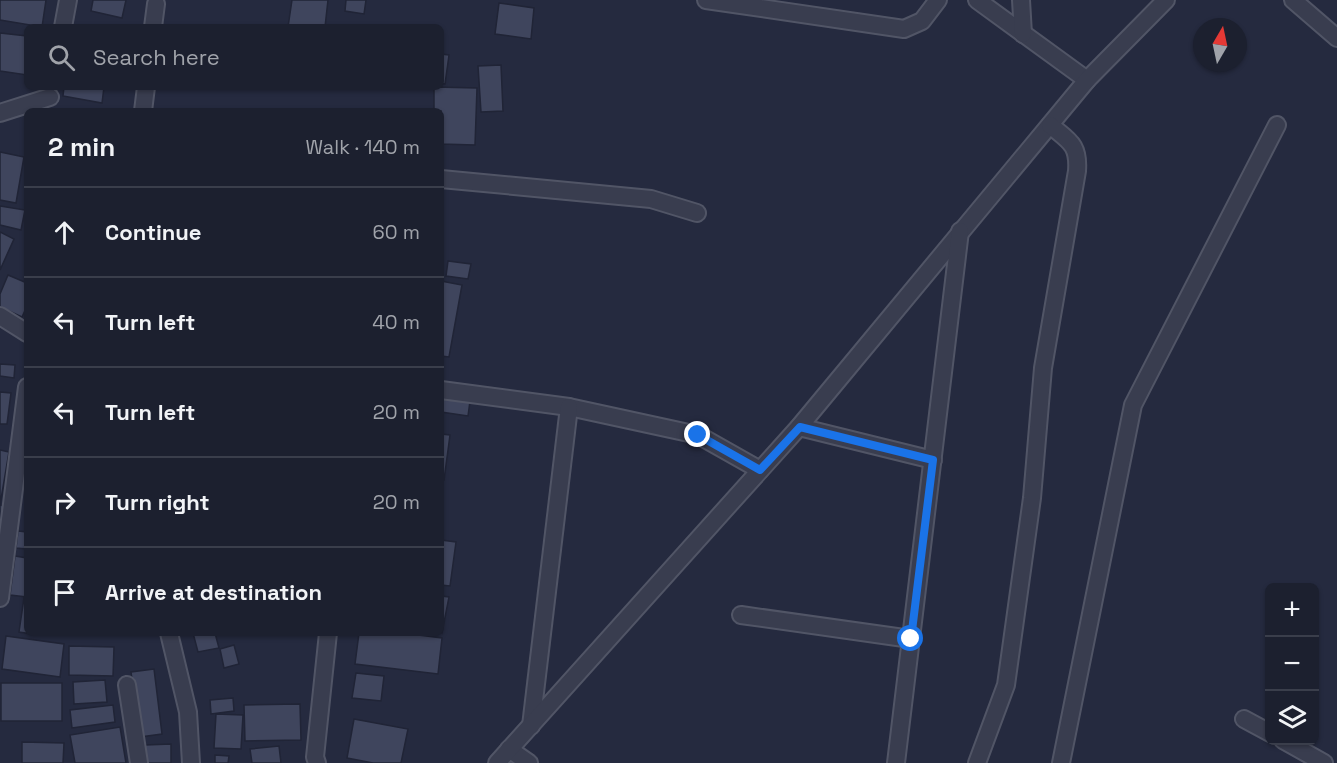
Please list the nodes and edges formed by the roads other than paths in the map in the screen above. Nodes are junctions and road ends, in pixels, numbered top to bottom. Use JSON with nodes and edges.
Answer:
{"nodes":[{"id":1,"x":68,"y":0,"type":"edge"},
{"id":2,"x":706,"y":0,"type":"edge"},
{"id":3,"x":938,"y":0,"type":"edge"},
{"id":4,"x":979,"y":0,"type":"edge"},
{"id":5,"x":1021,"y":0,"type":"edge"},
{"id":6,"x":1166,"y":0,"type":"edge"},
{"id":7,"x":1293,"y":0,"type":"edge"},
{"id":8,"x":156,"y":4,"type":"dead end"},
{"id":9,"x":64,"y":24,"type":"edge"},
{"id":10,"x":153,"y":24,"type":"edge"},
{"id":11,"x":1023,"y":34,"type":"junction"},
{"id":12,"x":1337,"y":38,"type":"edge"},
{"id":13,"x":1087,"y":80,"type":"junction"},
{"id":14,"x":146,"y":90,"type":"edge"},
{"id":15,"x":50,"y":98,"type":"edge"},
{"id":16,"x":143,"y":108,"type":"edge"},
{"id":17,"x":0,"y":113,"type":"edge"},
{"id":18,"x":1277,"y":124,"type":"dead end"},
{"id":19,"x":1050,"y":125,"type":"junction"},
{"id":20,"x":444,"y":179,"type":"edge"},
{"id":21,"x":697,"y":213,"type":"dead end"},
{"id":22,"x":960,"y":231,"type":"junction"},
{"id":23,"x":0,"y":316,"type":"edge"},
{"id":24,"x":24,"y":331,"type":"edge"},
{"id":25,"x":444,"y":390,"type":"edge"},
{"id":26,"x":570,"y":407,"type":"junction"},
{"id":27,"x":24,"y":410,"type":"edge"},
{"id":28,"x":800,"y":427,"type":"junction"},
{"id":29,"x":933,"y":460,"type":"junction"},
{"id":30,"x":760,"y":470,"type":"junction"},
{"id":31,"x":0,"y":598,"type":"edge"},
{"id":32,"x":741,"y":615,"type":"dead end"},
{"id":33,"x":170,"y":636,"type":"edge"},
{"id":34,"x":328,"y":636,"type":"edge"},
{"id":35,"x":911,"y":639,"type":"junction"},
{"id":36,"x":127,"y":685,"type":"dead end"},
{"id":37,"x":1244,"y":719,"type":"dead end"},
{"id":38,"x":531,"y":726,"type":"junction"},
{"id":39,"x":1265,"y":731,"type":"edge"},
{"id":40,"x":1290,"y":745,"type":"edge"},
{"id":41,"x":509,"y":749,"type":"junction"},
{"id":42,"x":139,"y":763,"type":"edge"},
{"id":43,"x":191,"y":763,"type":"edge"},
{"id":44,"x":317,"y":763,"type":"edge"},
{"id":45,"x":497,"y":763,"type":"edge"},
{"id":46,"x":529,"y":763,"type":"edge"},
{"id":47,"x":896,"y":763,"type":"edge"},
{"id":48,"x":977,"y":763,"type":"edge"},
{"id":49,"x":1061,"y":763,"type":"edge"},
{"id":50,"x":1324,"y":763,"type":"edge"}],
"edges":[{"from":1,"to":9,"type":"street"},
{"from":2,"to":3,"type":"street"},
{"from":4,"to":11,"type":"street"},
{"from":5,"to":11,"type":"street"},
{"from":6,"to":13,"type":"street"},
{"from":7,"to":12,"type":"street"},
{"from":8,"to":10,"type":"street"},
{"from":11,"to":13,"type":"street"},
{"from":13,"to":19,"type":"street"},
{"from":14,"to":16,"type":"street"},
{"from":15,"to":17,"type":"street"},
{"from":18,"to":49,"type":"street"},
{"from":19,"to":22,"type":"street"},
{"from":19,"to":48,"type":"street"},
{"from":20,"to":21,"type":"street"},
{"from":22,"to":28,"type":"street"},
{"from":22,"to":29,"type":"street"},
{"from":23,"to":24,"type":"street"},
{"from":25,"to":26,"type":"street"},
{"from":26,"to":30,"type":"street"},
{"from":26,"to":38,"type":"street"},
{"from":27,"to":31,"type":"street"},
{"from":28,"to":29,"type":"street"},
{"from":28,"to":30,"type":"street"},
{"from":29,"to":35,"type":"street"},
{"from":30,"to":38,"type":"street"},
{"from":32,"to":35,"type":"street"},
{"from":33,"to":43,"type":"street"},
{"from":34,"to":44,"type":"street"},
{"from":35,"to":47,"type":"street"},
{"from":36,"to":42,"type":"street"},
{"from":37,"to":39,"type":"street"},
{"from":38,"to":41,"type":"street"},
{"from":40,"to":50,"type":"street"},
{"from":41,"to":45,"type":"street"},
{"from":41,"to":46,"type":"street"}]}
